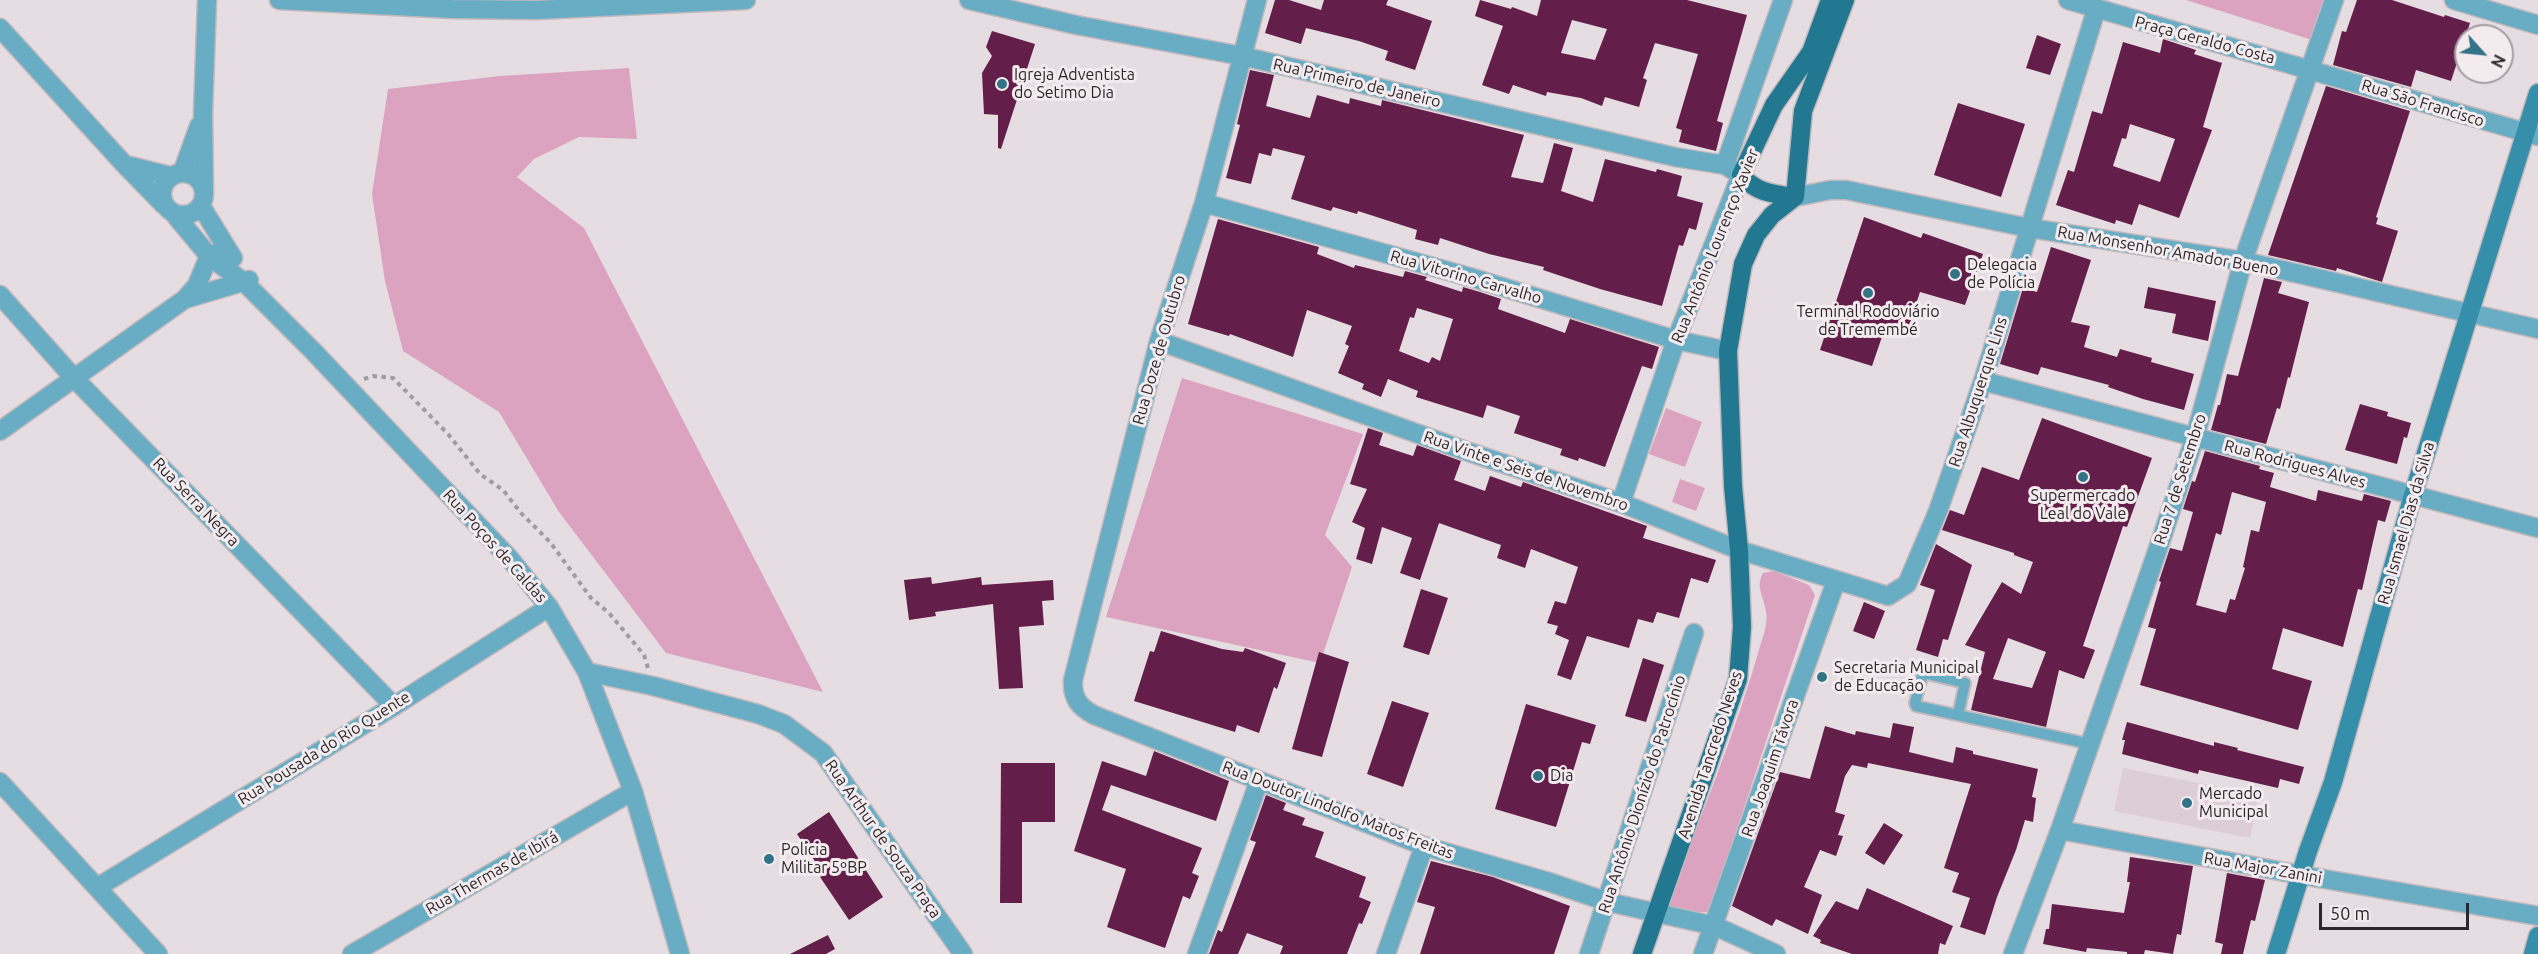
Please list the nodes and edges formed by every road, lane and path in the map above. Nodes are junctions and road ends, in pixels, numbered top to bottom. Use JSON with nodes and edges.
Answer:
{"nodes":[{"id":1,"x":207,"y":0,"type":"edge"},
{"id":2,"x":279,"y":0,"type":"edge"},
{"id":3,"x":746,"y":0,"type":"edge"},
{"id":4,"x":969,"y":0,"type":"edge"},
{"id":5,"x":1257,"y":0,"type":"edge"},
{"id":6,"x":1783,"y":0,"type":"edge"},
{"id":7,"x":1830,"y":0,"type":"edge"},
{"id":8,"x":1845,"y":0,"type":"edge"},
{"id":9,"x":2068,"y":0,"type":"edge"},
{"id":10,"x":2334,"y":0,"type":"edge"},
{"id":11,"x":2454,"y":0,"type":"edge"},
{"id":12,"x":2096,"y":10,"type":"junction"},
{"id":13,"x":2538,"y":25,"type":"edge"},
{"id":14,"x":0,"y":28,"type":"edge"},
{"id":15,"x":1242,"y":56,"type":"junction"},
{"id":16,"x":2309,"y":69,"type":"junction"},
{"id":17,"x":2538,"y":93,"type":"edge"},
{"id":18,"x":203,"y":113,"type":"junction"},
{"id":19,"x":2532,"y":135,"type":"edge"},
{"id":20,"x":124,"y":164,"type":"junction"},
{"id":21,"x":1733,"y":170,"type":"junction"},
{"id":22,"x":176,"y":174,"type":"junction"},
{"id":23,"x":1796,"y":197,"type":"junction"},
{"id":24,"x":203,"y":200,"type":"junction"},
{"id":25,"x":1204,"y":203,"type":"junction"},
{"id":26,"x":170,"y":210,"type":"junction"},
{"id":27,"x":2029,"y":228,"type":"junction"},
{"id":28,"x":227,"y":249,"type":"junction"},
{"id":29,"x":209,"y":256,"type":"junction"},
{"id":30,"x":2243,"y":261,"type":"junction"},
{"id":31,"x":250,"y":286,"type":"junction"},
{"id":32,"x":0,"y":296,"type":"edge"},
{"id":33,"x":185,"y":299,"type":"junction"},
{"id":34,"x":2470,"y":313,"type":"junction"},
{"id":35,"x":2538,"y":329,"type":"edge"},
{"id":36,"x":1677,"y":340,"type":"junction"},
{"id":37,"x":1159,"y":341,"type":"junction"},
{"id":38,"x":1728,"y":351,"type":"junction"},
{"id":39,"x":74,"y":377,"type":"junction"},
{"id":40,"x":1983,"y":381,"type":"junction"},
{"id":41,"x":344,"y":384,"type":"junction"},
{"id":42,"x":0,"y":431,"type":"edge"},
{"id":43,"x":2195,"y":437,"type":"junction"},
{"id":44,"x":2413,"y":495,"type":"junction"},
{"id":45,"x":1621,"y":502,"type":"junction"},
{"id":46,"x":2538,"y":528,"type":"edge"},
{"id":47,"x":1739,"y":550,"type":"junction"},
{"id":48,"x":1836,"y":581,"type":"junction"},
{"id":49,"x":1894,"y":594,"type":"joint"},
{"id":50,"x":549,"y":607,"type":"junction"},
{"id":51,"x":1694,"y":633,"type":"dead end"},
{"id":52,"x":587,"y":672,"type":"junction"},
{"id":53,"x":653,"y":686,"type":"junction"},
{"id":54,"x":1077,"y":702,"type":"joint"},
{"id":55,"x":394,"y":706,"type":"junction"},
{"id":56,"x":1958,"y":715,"type":"junction"},
{"id":57,"x":2090,"y":744,"type":"junction"},
{"id":58,"x":1259,"y":781,"type":"junction"},
{"id":59,"x":0,"y":782,"type":"edge"},
{"id":60,"x":633,"y":791,"type":"junction"},
{"id":61,"x":2060,"y":830,"type":"junction"},
{"id":62,"x":1424,"y":846,"type":"junction"},
{"id":63,"x":2301,"y":875,"type":"junction"},
{"id":64,"x":98,"y":887,"type":"junction"},
{"id":65,"x":1608,"y":902,"type":"junction"},
{"id":66,"x":1657,"y":912,"type":"junction"},
{"id":67,"x":2538,"y":916,"type":"edge"},
{"id":68,"x":1714,"y":926,"type":"junction"},
{"id":69,"x":2538,"y":936,"type":"edge"},
{"id":70,"x":158,"y":954,"type":"edge"},
{"id":71,"x":352,"y":954,"type":"edge"},
{"id":72,"x":680,"y":954,"type":"edge"},
{"id":73,"x":963,"y":954,"type":"edge"},
{"id":74,"x":1197,"y":954,"type":"edge"},
{"id":75,"x":1386,"y":954,"type":"edge"},
{"id":76,"x":1589,"y":954,"type":"edge"},
{"id":77,"x":1642,"y":954,"type":"edge"},
{"id":78,"x":1703,"y":954,"type":"edge"},
{"id":79,"x":1776,"y":954,"type":"edge"},
{"id":80,"x":2013,"y":954,"type":"edge"},
{"id":81,"x":2276,"y":954,"type":"edge"},
{"id":82,"x":2533,"y":954,"type":"edge"}],
"edges":[{"from":1,"to":18,"type":"street"},
{"from":2,"to":3,"type":"street"},
{"from":4,"to":15,"type":"street","name":"Rua Primeiro de Janeiro"},
{"from":5,"to":15,"type":"street","name":"Rua Doze de Outubro"},
{"from":6,"to":21,"type":"street"},
{"from":7,"to":21,"type":"main road","name":"Rua Antônio Lourenço Xavier"},
{"from":8,"to":23,"type":"main road"},
{"from":9,"to":12,"type":"street","name":"Praça Geraldo Costa"},
{"from":10,"to":16,"type":"street","name":"Rua 7 de Setembro"},
{"from":11,"to":13,"type":"street"},
{"from":12,"to":16,"type":"street","name":"Praça Geraldo Costa"},
{"from":12,"to":27,"type":"street","name":"Rua Albuquerque Lins"},
{"from":14,"to":20,"type":"street","name":"Rua Poços de Caldas"},
{"from":15,"to":21,"type":"street","name":"Rua Primeiro de Janeiro"},
{"from":15,"to":25,"type":"street","name":"Rua Doze de Outubro"},
{"from":16,"to":19,"type":"street","name":"Rua São Francisco"},
{"from":16,"to":30,"type":"street","name":"Rua 7 de Setembro"},
{"from":17,"to":19,"type":"street","name":"Rua Ismael Dias da Silva"},
{"from":18,"to":22,"type":"street"},
{"from":18,"to":24,"type":"street"},
{"from":19,"to":34,"type":"street","name":"Rua Ismael Dias da Silva"},
{"from":20,"to":22,"type":"street"},
{"from":20,"to":26,"type":"street","name":"Rua Poços de Caldas"},
{"from":21,"to":23,"type":"main road"},
{"from":21,"to":36,"type":"street","name":"Rua Antônio Lourenço Xavier"},
{"from":22,"to":24,"type":"street","name":"Rua Poços de Caldas"},
{"from":22,"to":26,"type":"street"},
{"from":23,"to":27,"type":"street","name":"Rua Monsenhor Amador Bueno"},
{"from":23,"to":38,"type":"main road","name":"Rua Antônio Lourenço Xavier"},
{"from":24,"to":26,"type":"street"},
{"from":24,"to":28,"type":"street","name":"Rua Poços de Caldas"},
{"from":25,"to":36,"type":"street","name":"Rua Vitorino Carvalho"},
{"from":25,"to":37,"type":"street","name":"Rua Doze de Outubro"},
{"from":26,"to":29,"type":"street","name":"Rua Poços de Caldas"},
{"from":27,"to":30,"type":"street","name":"Rua Monsenhor Amador Bueno"},
{"from":27,"to":40,"type":"street","name":"Rua Albuquerque Lins"},
{"from":28,"to":29,"type":"street"},
{"from":28,"to":31,"type":"street","name":"Rua Poços de Caldas"},
{"from":29,"to":31,"type":"street","name":"Rua Poços de Caldas"},
{"from":29,"to":33,"type":"street"},
{"from":30,"to":34,"type":"street","name":"Rua Monsenhor Amador Bueno"},
{"from":30,"to":43,"type":"street","name":"Rua 7 de Setembro"},
{"from":31,"to":33,"type":"street"},
{"from":31,"to":41,"type":"street","name":"Rua Poços de Caldas"},
{"from":32,"to":39,"type":"street","name":"Rua Serra Negra"},
{"from":33,"to":39,"type":"street"},
{"from":34,"to":35,"type":"street","name":"Rua Monsenhor Amador Bueno"},
{"from":34,"to":44,"type":"street","name":"Rua Ismael Dias da Silva"},
{"from":36,"to":38,"type":"street","name":"Rua Vitorino Carvalho"},
{"from":36,"to":45,"type":"street","name":"Rua Antônio Lourenço Xavier"},
{"from":37,"to":45,"type":"street","name":"Rua Vinte e Seis de Novembro"},
{"from":37,"to":54,"type":"street","name":"Rua Doze de Outubro"},
{"from":38,"to":47,"type":"main road","name":"Rua Antônio Lourenço Xavier"},
{"from":39,"to":42,"type":"street"},
{"from":39,"to":55,"type":"street","name":"Rua Serra Negra"},
{"from":40,"to":43,"type":"street","name":"Rua Rodrigues Alves"},
{"from":40,"to":49,"type":"street","name":"Rua Albuquerque Lins"},
{"from":41,"to":50,"type":"street","name":"Rua Poços de Caldas"},
{"from":41,"to":53,"type":"path"},
{"from":43,"to":44,"type":"street","name":"Rua Rodrigues Alves"},
{"from":43,"to":57,"type":"street","name":"Rua 7 de Setembro"},
{"from":44,"to":46,"type":"street","name":"Rua Rodrigues Alves"},
{"from":44,"to":63,"type":"street","name":"Rua Ismael Dias da Silva"},
{"from":45,"to":47,"type":"street","name":"Rua Vinte e Seis de Novembro"},
{"from":47,"to":48,"type":"street","name":"Rua Vinte e Seis de Novembro"},
{"from":47,"to":66,"type":"main road","name":"Avenida Tancredo Neves"},
{"from":48,"to":49,"type":"street","name":"Rua Vinte e Seis de Novembro"},
{"from":48,"to":68,"type":"street","name":"Rua Joaquim Távora"},
{"from":50,"to":52,"type":"street","name":"Rua Poços de Caldas"},
{"from":50,"to":55,"type":"street","name":"Rua Pousada do Rio Quente"},
{"from":51,"to":65,"type":"street","name":"Rua Antônio Dionízio do Patrocínio"},
{"from":52,"to":53,"type":"street","name":"Rua Arthur de Souza Praça"},
{"from":52,"to":60,"type":"street","name":"Rua Poços de Caldas"},
{"from":53,"to":73,"type":"street","name":"Rua Arthur de Souza Praça"},
{"from":54,"to":58,"type":"street","name":"Rua Doutor Lindolfo Matos Freitas"},
{"from":55,"to":64,"type":"street","name":"Rua Pousada do Rio Quente"},
{"from":56,"to":56,"type":"lane"},
{"from":56,"to":57,"type":"lane"},
{"from":57,"to":61,"type":"street","name":"Rua 7 de Setembro"},
{"from":58,"to":62,"type":"street","name":"Rua Doutor Lindolfo Matos Freitas"},
{"from":58,"to":74,"type":"street"},
{"from":59,"to":64,"type":"street"},
{"from":60,"to":71,"type":"street","name":"Rua Thermas de Ibirá"},
{"from":60,"to":72,"type":"street","name":"Rua Poços de Caldas"},
{"from":61,"to":63,"type":"street","name":"Rua Major Zanini"},
{"from":61,"to":80,"type":"street","name":"Rua 7 de Setembro"},
{"from":62,"to":65,"type":"street","name":"Rua Doutor Lindolfo Matos Freitas"},
{"from":62,"to":75,"type":"street"},
{"from":63,"to":67,"type":"street","name":"Rua Major Zanini"},
{"from":63,"to":81,"type":"street","name":"Rua Ismael Dias da Silva"},
{"from":64,"to":70,"type":"street"},
{"from":65,"to":66,"type":"street","name":"Rua Doutor Lindolfo Matos Freitas"},
{"from":65,"to":76,"type":"street","name":"Rua Antônio Dionízio do Patrocínio"},
{"from":66,"to":68,"type":"street","name":"Rua Doutor Lindolfo Matos Freitas"},
{"from":66,"to":77,"type":"main road","name":"Avenida Tancredo Neves"},
{"from":68,"to":78,"type":"street","name":"Rua Joaquim Távora"},
{"from":68,"to":79,"type":"street","name":"Rua Doutor Lindolfo Matos Freitas"},
{"from":69,"to":82,"type":"street"}]}
